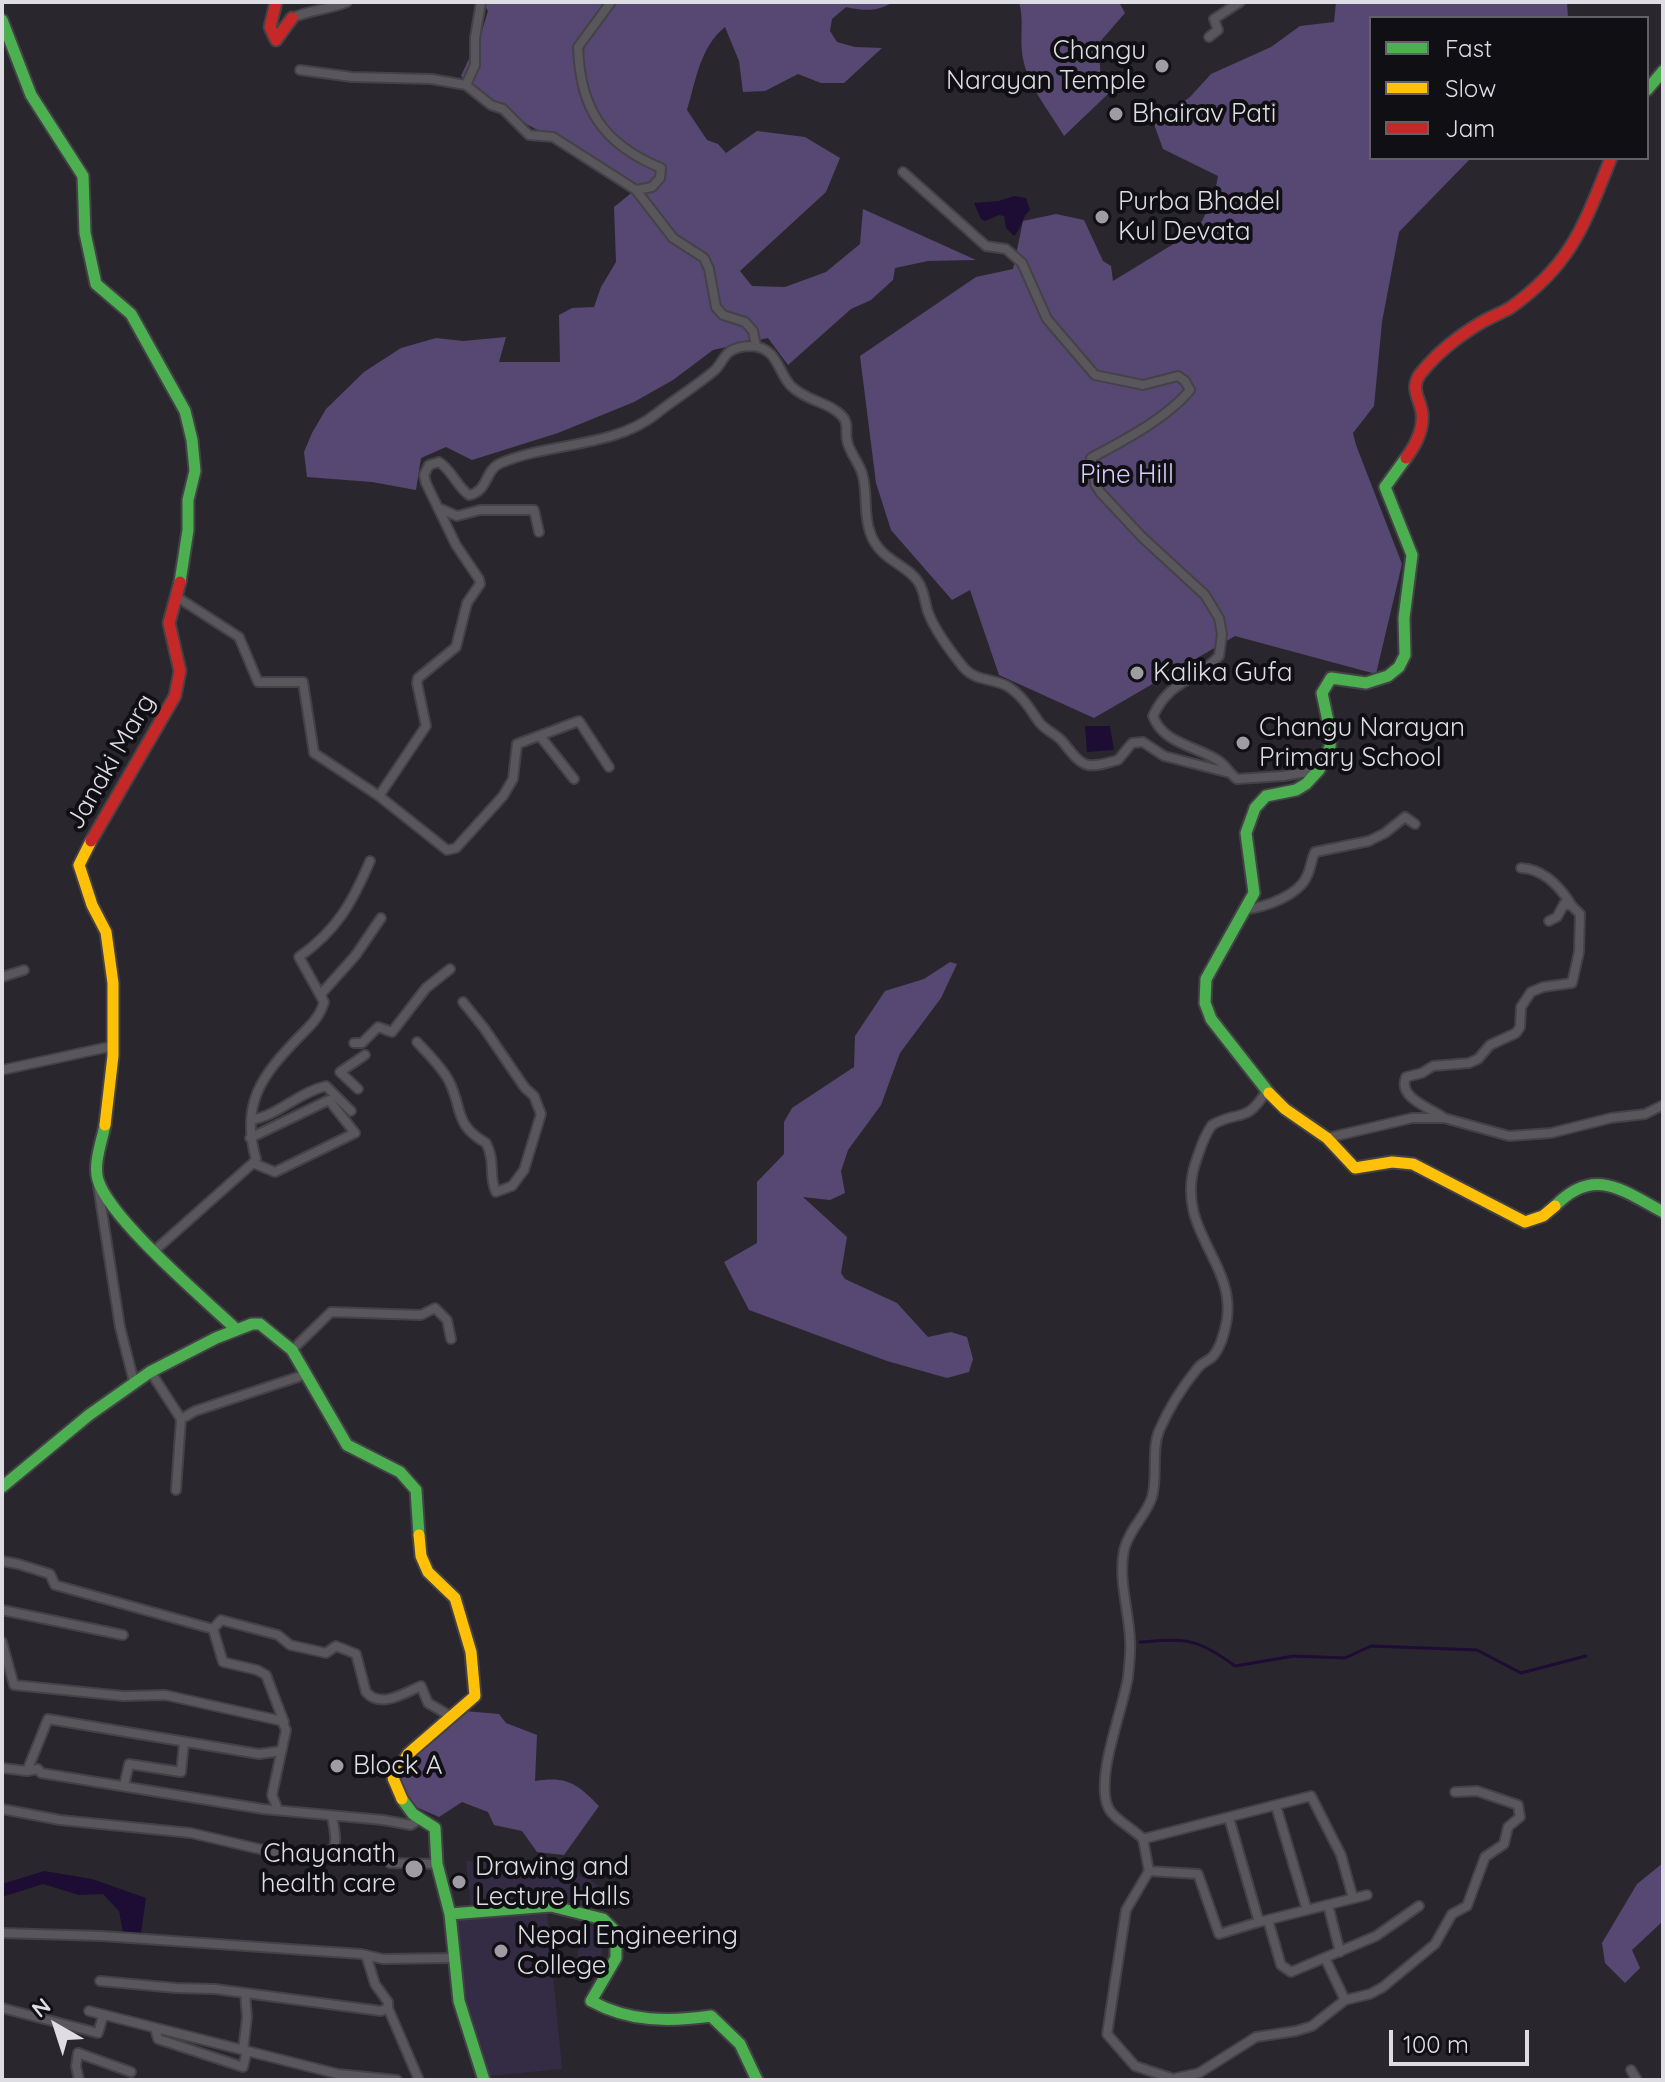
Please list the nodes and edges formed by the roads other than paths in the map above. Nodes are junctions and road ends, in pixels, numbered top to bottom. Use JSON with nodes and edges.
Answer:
{"nodes":[{"id":1,"x":276,"y":2,"type":"edge"},
{"id":2,"x":347,"y":2,"type":"edge"},
{"id":3,"x":481,"y":2,"type":"edge"},
{"id":4,"x":611,"y":2,"type":"edge"},
{"id":5,"x":1240,"y":2,"type":"edge"},
{"id":6,"x":292,"y":18,"type":"joint"},
{"id":7,"x":2,"y":20,"type":"edge"},
{"id":8,"x":1209,"y":37,"type":"dead end"},
{"id":9,"x":300,"y":70,"type":"dead end"},
{"id":10,"x":1663,"y":71,"type":"edge"},
{"id":11,"x":466,"y":85,"type":"junction"},
{"id":12,"x":1649,"y":88,"type":"edge"},
{"id":13,"x":1610,"y":160,"type":"edge"},
{"id":14,"x":903,"y":172,"type":"dead end"},
{"id":15,"x":636,"y":190,"type":"junction"},
{"id":16,"x":756,"y":346,"type":"junction"},
{"id":17,"x":439,"y":508,"type":"junction"},
{"id":18,"x":539,"y":532,"type":"dead end"},
{"id":19,"x":177,"y":597,"type":"junction"},
{"id":20,"x":540,"y":736,"type":"junction"},
{"id":21,"x":609,"y":767,"type":"dead end"},
{"id":22,"x":1319,"y":770,"type":"junction"},
{"id":23,"x":1230,"y":773,"type":"junction"},
{"id":24,"x":574,"y":779,"type":"dead end"},
{"id":25,"x":379,"y":796,"type":"junction"},
{"id":26,"x":1415,"y":824,"type":"dead end"},
{"id":27,"x":370,"y":861,"type":"dead end"},
{"id":28,"x":1521,"y":868,"type":"dead end"},
{"id":29,"x":1572,"y":906,"type":"junction"},
{"id":30,"x":1247,"y":909,"type":"junction"},
{"id":31,"x":381,"y":918,"type":"dead end"},
{"id":32,"x":1549,"y":921,"type":"dead end"},
{"id":33,"x":450,"y":969,"type":"dead end"},
{"id":34,"x":24,"y":970,"type":"dead end"},
{"id":35,"x":2,"y":977,"type":"edge"},
{"id":36,"x":321,"y":994,"type":"junction"},
{"id":37,"x":463,"y":1002,"type":"dead end"},
{"id":38,"x":417,"y":1042,"type":"dead end"},
{"id":39,"x":354,"y":1043,"type":"dead end"},
{"id":40,"x":113,"y":1046,"type":"junction"},
{"id":41,"x":365,"y":1055,"type":"dead end"},
{"id":42,"x":2,"y":1070,"type":"edge"},
{"id":43,"x":358,"y":1089,"type":"dead end"},
{"id":44,"x":1267,"y":1090,"type":"junction"},
{"id":45,"x":1663,"y":1105,"type":"edge"},
{"id":46,"x":351,"y":1111,"type":"dead end"},
{"id":47,"x":1444,"y":1118,"type":"junction"},
{"id":48,"x":251,"y":1120,"type":"junction"},
{"id":49,"x":250,"y":1138,"type":"junction"},
{"id":50,"x":1327,"y":1138,"type":"junction"},
{"id":51,"x":253,"y":1163,"type":"junction"},
{"id":52,"x":98,"y":1182,"type":"junction"},
{"id":53,"x":1663,"y":1212,"type":"edge"},
{"id":54,"x":154,"y":1251,"type":"junction"},
{"id":55,"x":236,"y":1329,"type":"junction"},
{"id":56,"x":451,"y":1339,"type":"dead end"},
{"id":57,"x":292,"y":1350,"type":"junction"},
{"id":58,"x":150,"y":1371,"type":"junction"},
{"id":59,"x":307,"y":1374,"type":"junction"},
{"id":60,"x":134,"y":1382,"type":"junction"},
{"id":61,"x":181,"y":1419,"type":"junction"},
{"id":62,"x":2,"y":1487,"type":"edge"},
{"id":63,"x":176,"y":1490,"type":"dead end"},
{"id":64,"x":2,"y":1561,"type":"edge"},
{"id":65,"x":2,"y":1610,"type":"edge"},
{"id":66,"x":213,"y":1629,"type":"junction"},
{"id":67,"x":123,"y":1635,"type":"dead end"},
{"id":68,"x":2,"y":1642,"type":"edge"},
{"id":69,"x":452,"y":1717,"type":"junction"},
{"id":70,"x":285,"y":1724,"type":"junction"},
{"id":71,"x":184,"y":1743,"type":"junction"},
{"id":72,"x":281,"y":1751,"type":"junction"},
{"id":73,"x":2,"y":1768,"type":"edge"},
{"id":74,"x":27,"y":1771,"type":"junction"},
{"id":75,"x":124,"y":1786,"type":"junction"},
{"id":76,"x":1455,"y":1792,"type":"dead end"},
{"id":77,"x":1276,"y":1806,"type":"junction"},
{"id":78,"x":2,"y":1809,"type":"edge"},
{"id":79,"x":278,"y":1810,"type":"junction"},
{"id":80,"x":332,"y":1816,"type":"junction"},
{"id":81,"x":1229,"y":1818,"type":"junction"},
{"id":82,"x":418,"y":1820,"type":"junction"},
{"id":83,"x":1143,"y":1839,"type":"junction"},
{"id":84,"x":390,"y":1863,"type":"dead end"},
{"id":85,"x":437,"y":1864,"type":"junction"},
{"id":86,"x":1149,"y":1871,"type":"junction"},
{"id":87,"x":1367,"y":1895,"type":"dead end"},
{"id":88,"x":1353,"y":1898,"type":"junction"},
{"id":89,"x":1328,"y":1905,"type":"junction"},
{"id":90,"x":1419,"y":1906,"type":"dead end"},
{"id":91,"x":1307,"y":1910,"type":"junction"},
{"id":92,"x":450,"y":1914,"type":"junction"},
{"id":93,"x":1264,"y":1921,"type":"junction"},
{"id":94,"x":2,"y":1933,"type":"edge"},
{"id":95,"x":1340,"y":1952,"type":"junction"},
{"id":96,"x":366,"y":1955,"type":"junction"},
{"id":97,"x":454,"y":1958,"type":"junction"},
{"id":98,"x":1325,"y":1958,"type":"junction"},
{"id":99,"x":100,"y":1981,"type":"dead end"},
{"id":100,"x":245,"y":1993,"type":"junction"},
{"id":101,"x":1345,"y":2000,"type":"junction"},
{"id":102,"x":2,"y":2008,"type":"edge"},
{"id":103,"x":388,"y":2008,"type":"junction"},
{"id":104,"x":89,"y":2011,"type":"dead end"},
{"id":105,"x":103,"y":2016,"type":"junction"},
{"id":106,"x":155,"y":2028,"type":"junction"},
{"id":107,"x":245,"y":2050,"type":"junction"},
{"id":108,"x":1631,"y":2070,"type":"dead end"},
{"id":109,"x":131,"y":2072,"type":"dead end"},
{"id":110,"x":337,"y":2077,"type":"edge"},
{"id":111,"x":1177,"y":2079,"type":"edge"},
{"id":112,"x":79,"y":2080,"type":"edge"},
{"id":113,"x":397,"y":2080,"type":"edge"},
{"id":114,"x":419,"y":2080,"type":"edge"},
{"id":115,"x":484,"y":2080,"type":"edge"},
{"id":116,"x":757,"y":2080,"type":"edge"},
{"id":117,"x":1637,"y":2080,"type":"edge"}],
"edges":[{"from":1,"to":6,"type":"street"},
{"from":2,"to":6,"type":"street"},
{"from":3,"to":11,"type":"street"},
{"from":4,"to":15,"type":"street"},
{"from":5,"to":8,"type":"street"},
{"from":7,"to":19,"type":"street","name":"Janaki Marg"},
{"from":9,"to":11,"type":"street"},
{"from":10,"to":12,"type":"street"},
{"from":11,"to":15,"type":"street"},
{"from":13,"to":22,"type":"street"},
{"from":14,"to":23,"type":"street"},
{"from":15,"to":16,"type":"street"},
{"from":16,"to":17,"type":"street"},
{"from":16,"to":23,"type":"street"},
{"from":17,"to":18,"type":"street"},
{"from":17,"to":25,"type":"street"},
{"from":19,"to":25,"type":"street"},
{"from":19,"to":40,"type":"street","name":"Janaki Marg"},
{"from":20,"to":21,"type":"street"},
{"from":20,"to":24,"type":"street"},
{"from":20,"to":25,"type":"street"},
{"from":22,"to":23,"type":"street"},
{"from":22,"to":30,"type":"street"},
{"from":26,"to":30,"type":"street"},
{"from":27,"to":36,"type":"street"},
{"from":28,"to":29,"type":"street"},
{"from":29,"to":32,"type":"street"},
{"from":29,"to":47,"type":"street"},
{"from":30,"to":44,"type":"street"},
{"from":31,"to":36,"type":"street"},
{"from":33,"to":39,"type":"street"},
{"from":34,"to":35,"type":"street"},
{"from":36,"to":48,"type":"street"},
{"from":37,"to":38,"type":"street"},
{"from":40,"to":42,"type":"street"},
{"from":40,"to":52,"type":"street","name":"Janaki Marg"},
{"from":41,"to":43,"type":"street"},
{"from":44,"to":50,"type":"street"},
{"from":44,"to":83,"type":"street"},
{"from":45,"to":47,"type":"street"},
{"from":46,"to":48,"type":"street"},
{"from":47,"to":50,"type":"street"},
{"from":48,"to":49,"type":"street"},
{"from":49,"to":51,"type":"street"},
{"from":49,"to":51,"type":"street"},
{"from":50,"to":53,"type":"street"},
{"from":51,"to":54,"type":"street"},
{"from":52,"to":54,"type":"street"},
{"from":52,"to":60,"type":"street"},
{"from":54,"to":55,"type":"street"},
{"from":55,"to":57,"type":"street"},
{"from":55,"to":58,"type":"street"},
{"from":56,"to":57,"type":"street"},
{"from":57,"to":59,"type":"street"},
{"from":58,"to":60,"type":"street"},
{"from":58,"to":61,"type":"street"},
{"from":59,"to":61,"type":"street"},
{"from":59,"to":69,"type":"street"},
{"from":60,"to":62,"type":"street"},
{"from":61,"to":63,"type":"street"},
{"from":64,"to":66,"type":"street"},
{"from":65,"to":67,"type":"street"},
{"from":66,"to":69,"type":"street"},
{"from":66,"to":70,"type":"street"},
{"from":68,"to":70,"type":"street"},
{"from":69,"to":82,"type":"street"},
{"from":70,"to":72,"type":"street"},
{"from":71,"to":72,"type":"street"},
{"from":71,"to":74,"type":"street"},
{"from":71,"to":75,"type":"street"},
{"from":72,"to":79,"type":"street"},
{"from":73,"to":74,"type":"street"},
{"from":74,"to":75,"type":"street"},
{"from":75,"to":79,"type":"street"},
{"from":76,"to":101,"type":"street"},
{"from":77,"to":81,"type":"street"},
{"from":77,"to":88,"type":"street"},
{"from":77,"to":91,"type":"street"},
{"from":78,"to":80,"type":"street"},
{"from":79,"to":80,"type":"street"},
{"from":80,"to":82,"type":"street"},
{"from":81,"to":83,"type":"street"},
{"from":81,"to":93,"type":"street"},
{"from":82,"to":85,"type":"street"},
{"from":83,"to":86,"type":"street"},
{"from":84,"to":85,"type":"street"},
{"from":85,"to":92,"type":"street"},
{"from":86,"to":93,"type":"street"},
{"from":86,"to":111,"type":"street"},
{"from":87,"to":88,"type":"street"},
{"from":88,"to":89,"type":"street"},
{"from":89,"to":91,"type":"street"},
{"from":89,"to":95,"type":"street"},
{"from":90,"to":95,"type":"street"},
{"from":91,"to":93,"type":"street"},
{"from":92,"to":97,"type":"street"},
{"from":92,"to":116,"type":"street"},
{"from":93,"to":98,"type":"street"},
{"from":94,"to":96,"type":"street"},
{"from":95,"to":98,"type":"street"},
{"from":96,"to":97,"type":"street"},
{"from":96,"to":103,"type":"street"},
{"from":97,"to":115,"type":"street"},
{"from":98,"to":101,"type":"street"},
{"from":99,"to":100,"type":"street"},
{"from":100,"to":103,"type":"street"},
{"from":100,"to":107,"type":"street"},
{"from":101,"to":111,"type":"street"},
{"from":102,"to":105,"type":"street"},
{"from":103,"to":114,"type":"street"},
{"from":104,"to":105,"type":"street"},
{"from":105,"to":106,"type":"street"},
{"from":106,"to":107,"type":"street"},
{"from":106,"to":107,"type":"street"},
{"from":107,"to":110,"type":"street"},
{"from":108,"to":117,"type":"street"},
{"from":109,"to":112,"type":"street"},
{"from":110,"to":113,"type":"street"}]}
